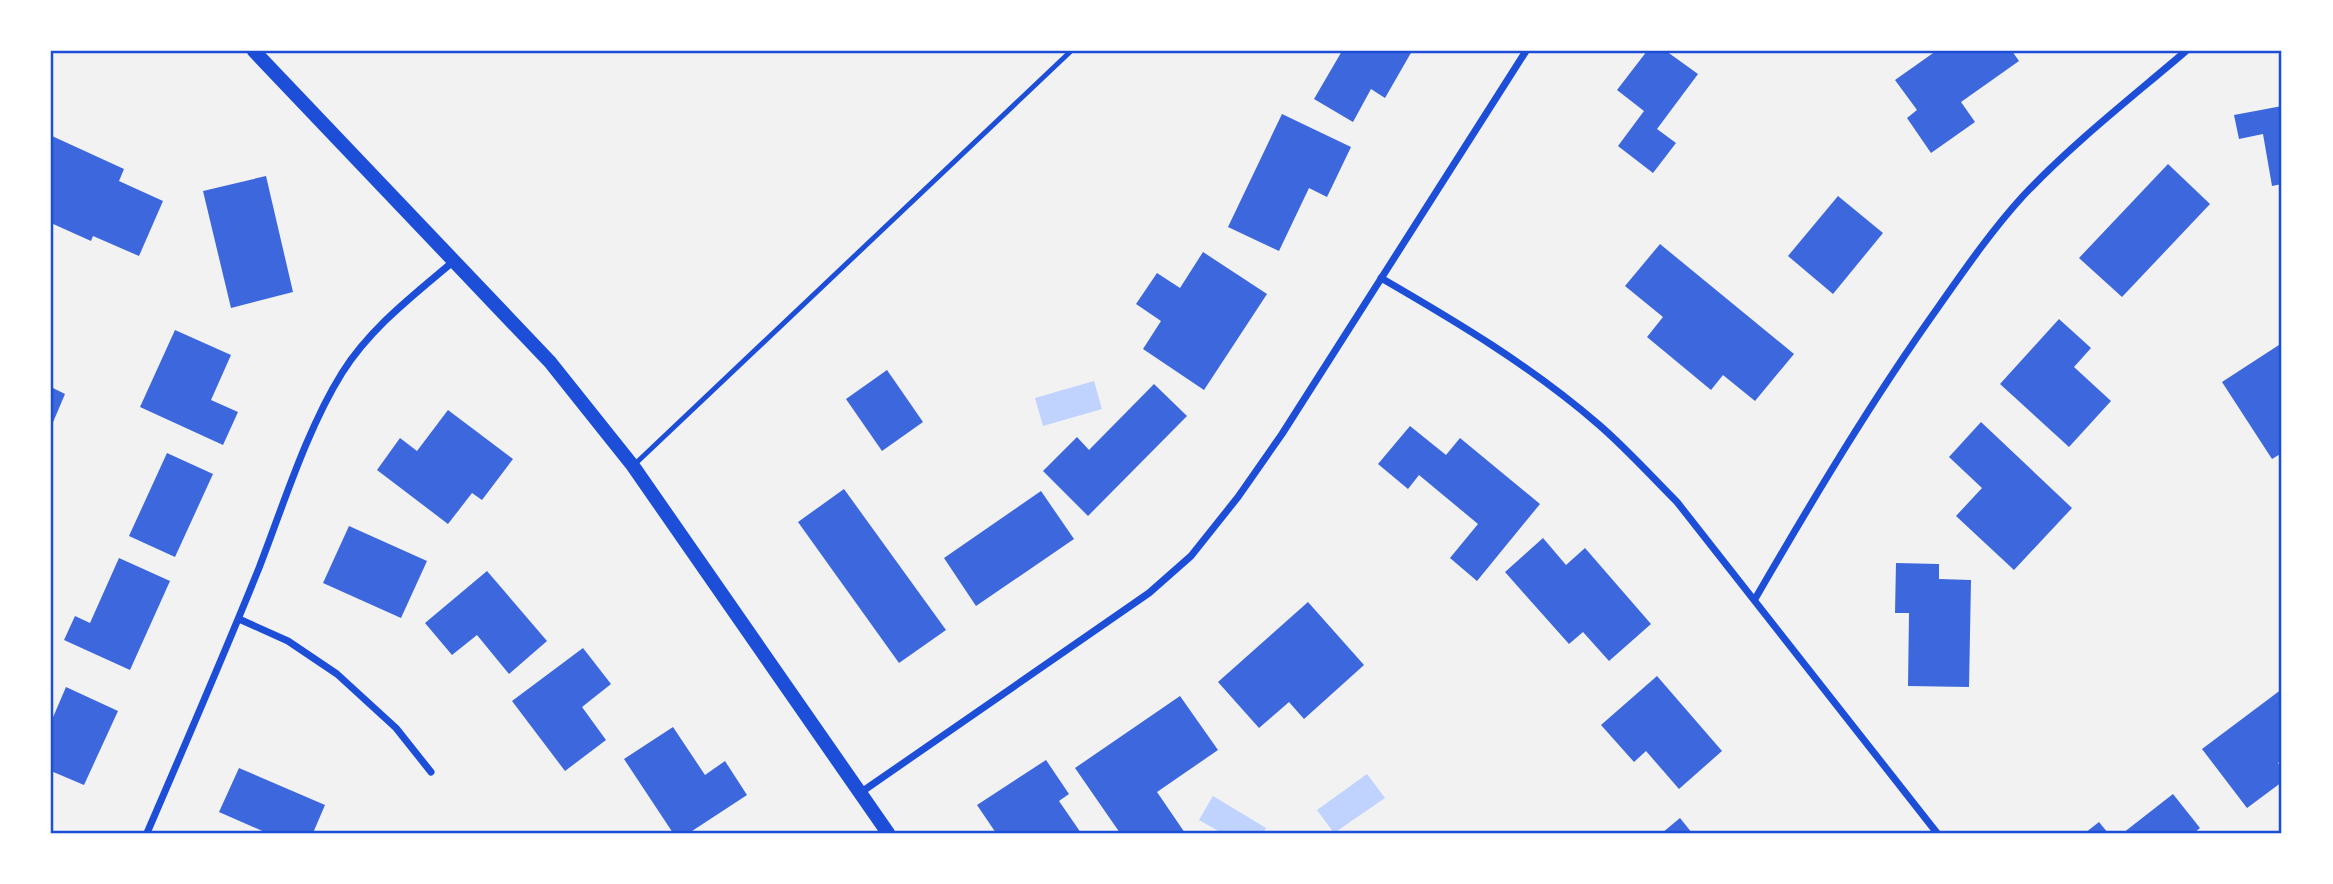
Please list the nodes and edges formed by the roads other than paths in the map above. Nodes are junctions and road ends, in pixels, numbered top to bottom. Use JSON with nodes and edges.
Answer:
{"nodes":[{"id":1,"x":254,"y":51,"type":"edge"},
{"id":2,"x":1071,"y":51,"type":"edge"},
{"id":3,"x":1526,"y":51,"type":"edge"},
{"id":4,"x":2186,"y":51,"type":"edge"},
{"id":5,"x":455,"y":260,"type":"junction"},
{"id":6,"x":1381,"y":278,"type":"junction"},
{"id":7,"x":633,"y":466,"type":"junction"},
{"id":8,"x":1755,"y":599,"type":"junction"},
{"id":9,"x":239,"y":619,"type":"junction"},
{"id":10,"x":431,"y":772,"type":"dead end"},
{"id":11,"x":860,"y":793,"type":"junction"},
{"id":12,"x":147,"y":833,"type":"edge"},
{"id":13,"x":888,"y":833,"type":"edge"},
{"id":14,"x":1937,"y":833,"type":"edge"}],
"edges":[{"from":1,"to":5,"type":"main road"},
{"from":2,"to":7,"type":"lane"},
{"from":3,"to":6,"type":"street"},
{"from":4,"to":8,"type":"street"},
{"from":5,"to":7,"type":"main road"},
{"from":5,"to":9,"type":"street"},
{"from":6,"to":8,"type":"street"},
{"from":6,"to":11,"type":"street"},
{"from":7,"to":11,"type":"main road"},
{"from":8,"to":14,"type":"street"},
{"from":9,"to":10,"type":"street"},
{"from":9,"to":12,"type":"street"},
{"from":11,"to":13,"type":"main road"}]}
